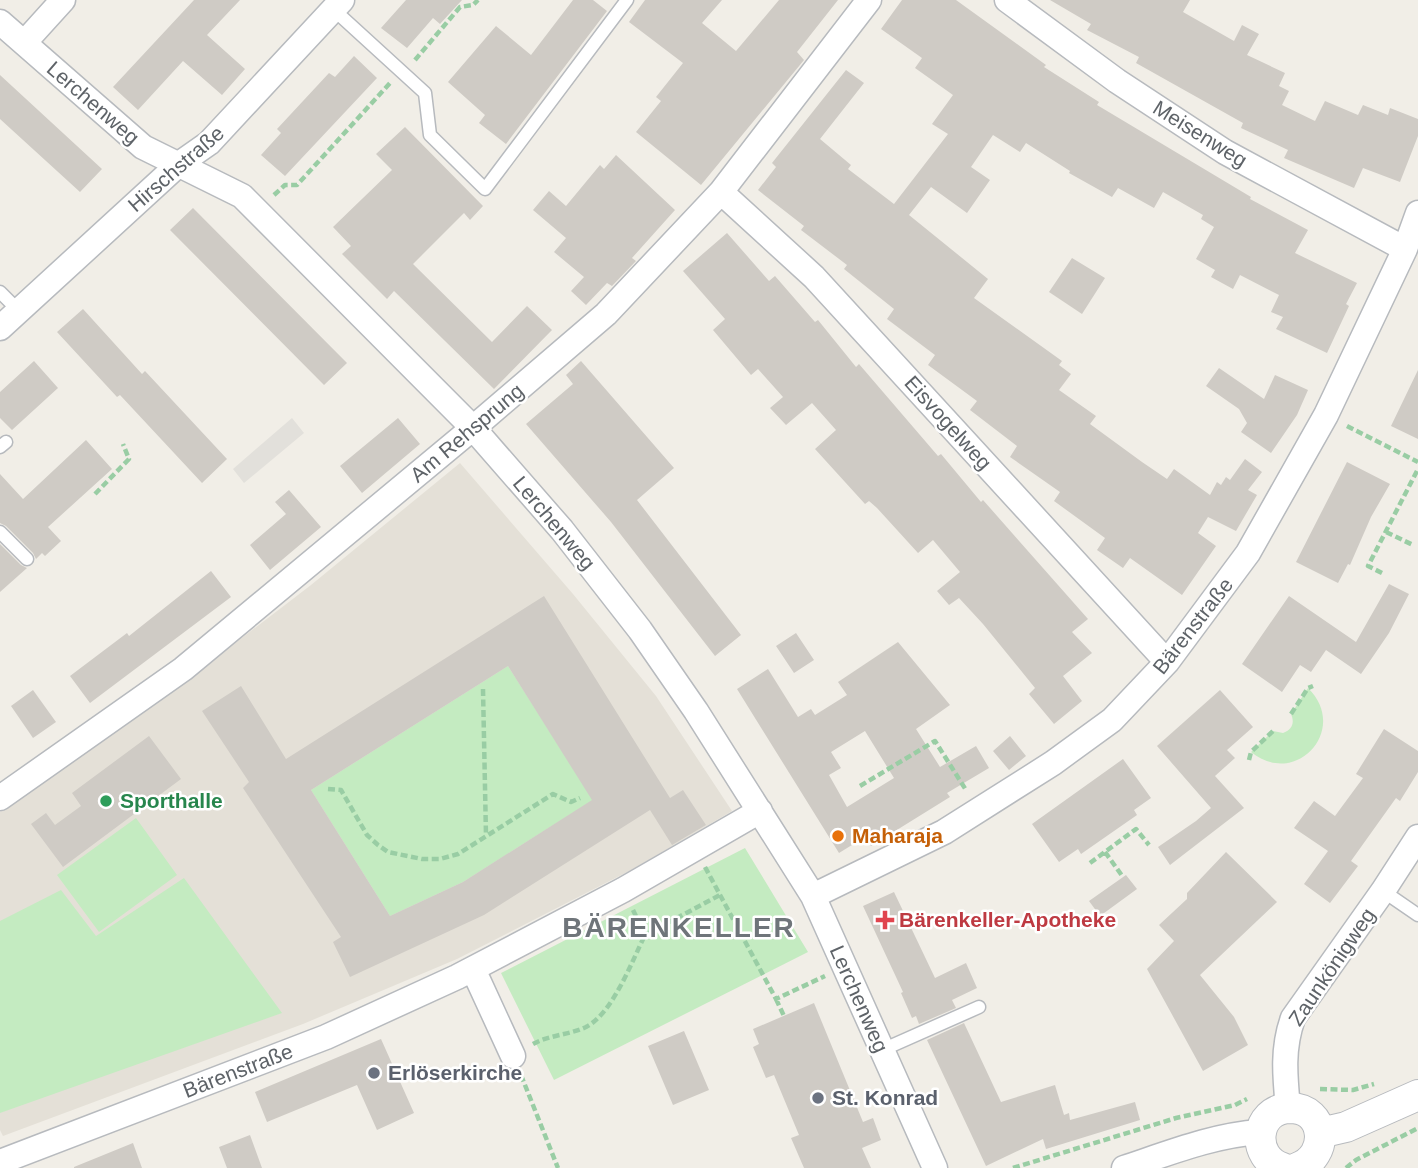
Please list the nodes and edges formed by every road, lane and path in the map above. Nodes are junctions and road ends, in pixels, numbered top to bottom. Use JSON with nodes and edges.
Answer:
{"nodes":[{"id":1,"x":63,"y":0,"type":"edge"},
{"id":2,"x":478,"y":0,"type":"edge"},
{"id":3,"x":627,"y":0,"type":"edge"},
{"id":4,"x":869,"y":0,"type":"edge"},
{"id":5,"x":1007,"y":0,"type":"edge"},
{"id":6,"x":337,"y":5,"type":"edge"},
{"id":7,"x":8,"y":33,"type":"edge"},
{"id":8,"x":404,"y":74,"type":"junction"},
{"id":9,"x":178,"y":164,"type":"junction"},
{"id":10,"x":721,"y":192,"type":"junction"},
{"id":11,"x":258,"y":212,"type":"junction"},
{"id":12,"x":1418,"y":213,"type":"edge"},
{"id":13,"x":1405,"y":249,"type":"junction"},
{"id":14,"x":0,"y":292,"type":"edge"},
{"id":15,"x":19,"y":311,"type":"junction"},
{"id":16,"x":0,"y":328,"type":"edge"},
{"id":17,"x":1347,"y":426,"type":"dead end"},
{"id":18,"x":473,"y":428,"type":"junction"},
{"id":19,"x":123,"y":444,"type":"dead end"},
{"id":20,"x":1418,"y":462,"type":"edge"},
{"id":21,"x":1418,"y":469,"type":"edge"},
{"id":22,"x":95,"y":494,"type":"dead end"},
{"id":23,"x":0,"y":531,"type":"edge"},
{"id":24,"x":1386,"y":532,"type":"junction"},
{"id":25,"x":1413,"y":545,"type":"dead end"},
{"id":26,"x":27,"y":559,"type":"dead end"},
{"id":27,"x":1382,"y":573,"type":"dead end"},
{"id":28,"x":1167,"y":662,"type":"junction"},
{"id":29,"x":1313,"y":686,"type":"dead end"},
{"id":30,"x":483,"y":689,"type":"dead end"},
{"id":31,"x":1291,"y":714,"type":"dead end"},
{"id":32,"x":1273,"y":732,"type":"dead end"},
{"id":33,"x":1248,"y":760,"type":"dead end"},
{"id":34,"x":860,"y":786,"type":"dead end"},
{"id":35,"x":328,"y":789,"type":"dead end"},
{"id":36,"x":0,"y":798,"type":"edge"},
{"id":37,"x":580,"y":798,"type":"dead end"},
{"id":38,"x":760,"y":811,"type":"junction"},
{"id":39,"x":980,"y":811,"type":"junction"},
{"id":40,"x":486,"y":836,"type":"junction"},
{"id":41,"x":1418,"y":837,"type":"edge"},
{"id":42,"x":1149,"y":845,"type":"dead end"},
{"id":43,"x":695,"y":848,"type":"junction"},
{"id":44,"x":1105,"y":852,"type":"junction"},
{"id":45,"x":1090,"y":863,"type":"dead end"},
{"id":46,"x":1123,"y":877,"type":"dead end"},
{"id":47,"x":623,"y":890,"type":"junction"},
{"id":48,"x":1383,"y":891,"type":"junction"},
{"id":49,"x":720,"y":895,"type":"junction"},
{"id":50,"x":813,"y":896,"type":"junction"},
{"id":51,"x":1418,"y":915,"type":"edge"},
{"id":52,"x":646,"y":935,"type":"junction"},
{"id":53,"x":845,"y":966,"type":"junction"},
{"id":54,"x":473,"y":969,"type":"junction"},
{"id":55,"x":776,"y":999,"type":"junction"},
{"id":56,"x":979,"y":1007,"type":"dead end"},
{"id":57,"x":784,"y":1016,"type":"dead end"},
{"id":58,"x":882,"y":1050,"type":"junction"},
{"id":59,"x":513,"y":1056,"type":"junction"},
{"id":60,"x":1418,"y":1095,"type":"edge"},
{"id":61,"x":1287,"y":1098,"type":"junction"},
{"id":62,"x":1418,"y":1128,"type":"edge"},
{"id":63,"x":1260,"y":1132,"type":"junction"},
{"id":64,"x":1320,"y":1133,"type":"junction"},
{"id":65,"x":0,"y":1162,"type":"edge"},
{"id":66,"x":1282,"y":1167,"type":"edge"},
{"id":67,"x":558,"y":1168,"type":"edge"},
{"id":68,"x":935,"y":1168,"type":"edge"},
{"id":69,"x":1013,"y":1168,"type":"edge"},
{"id":70,"x":1124,"y":1168,"type":"edge"},
{"id":71,"x":1346,"y":1168,"type":"edge"}],
"edges":[{"from":1,"to":7,"type":"street"},
{"from":2,"to":8,"type":"path"},
{"from":3,"to":8,"type":"lane"},
{"from":4,"to":10,"type":"street","name":"Am Rehsprung"},
{"from":5,"to":13,"type":"street","name":"Meisenweg"},
{"from":6,"to":8,"type":"lane"},
{"from":6,"to":9,"type":"street","name":"Hirschstraße"},
{"from":7,"to":9,"type":"street","name":"Lerchenweg"},
{"from":8,"to":11,"type":"path"},
{"from":9,"to":11,"type":"street","name":"Lerchenweg"},
{"from":9,"to":15,"type":"street","name":"Hirschstraße"},
{"from":10,"to":18,"type":"street","name":"Am Rehsprung"},
{"from":10,"to":28,"type":"street","name":"Eisvogelweg"},
{"from":11,"to":18,"type":"street","name":"Lerchenweg"},
{"from":12,"to":13,"type":"street","name":"Bärenstraße"},
{"from":13,"to":28,"type":"street","name":"Bärenstraße"},
{"from":14,"to":15,"type":"lane"},
{"from":15,"to":16,"type":"street","name":"Hirschstraße"},
{"from":17,"to":20,"type":"path"},
{"from":18,"to":36,"type":"street","name":"Am Rehsprung"},
{"from":18,"to":38,"type":"street","name":"Lerchenweg"},
{"from":19,"to":22,"type":"path"},
{"from":21,"to":24,"type":"path"},
{"from":23,"to":26,"type":"lane"},
{"from":24,"to":25,"type":"path"},
{"from":24,"to":27,"type":"path"},
{"from":28,"to":39,"type":"street","name":"Bärenstraße"},
{"from":29,"to":31,"type":"path"},
{"from":30,"to":40,"type":"path"},
{"from":32,"to":33,"type":"path"},
{"from":34,"to":39,"type":"path"},
{"from":35,"to":40,"type":"path"},
{"from":37,"to":40,"type":"path"},
{"from":38,"to":43,"type":"street","name":"Bärenstraße"},
{"from":38,"to":50,"type":"street","name":"Lerchenweg"},
{"from":39,"to":50,"type":"street","name":"Bärenstraße"},
{"from":41,"to":48,"type":"street","name":"Zaunkönigweg"},
{"from":42,"to":44,"type":"path"},
{"from":43,"to":47,"type":"street","name":"Bärenstraße"},
{"from":43,"to":49,"type":"path"},
{"from":44,"to":45,"type":"path"},
{"from":44,"to":46,"type":"path"},
{"from":47,"to":52,"type":"path"},
{"from":47,"to":54,"type":"street","name":"Bärenstraße"},
{"from":48,"to":51,"type":"lane"},
{"from":48,"to":61,"type":"street","name":"Zaunkönigweg"},
{"from":49,"to":52,"type":"path"},
{"from":49,"to":55,"type":"path"},
{"from":50,"to":53,"type":"street","name":"Lerchenweg"},
{"from":52,"to":59,"type":"path"},
{"from":53,"to":55,"type":"path"},
{"from":53,"to":58,"type":"street","name":"Lerchenweg"},
{"from":54,"to":59,"type":"street"},
{"from":54,"to":65,"type":"street","name":"Bärenstraße"},
{"from":55,"to":57,"type":"path"},
{"from":56,"to":58,"type":"lane"},
{"from":58,"to":68,"type":"street","name":"Lerchenweg"},
{"from":59,"to":67,"type":"path"},
{"from":60,"to":64,"type":"street"},
{"from":61,"to":63,"type":"street"},
{"from":61,"to":64,"type":"street"},
{"from":61,"to":69,"type":"path"},
{"from":62,"to":71,"type":"path"},
{"from":63,"to":66,"type":"street"},
{"from":63,"to":70,"type":"street"},
{"from":64,"to":66,"type":"street"}]}
